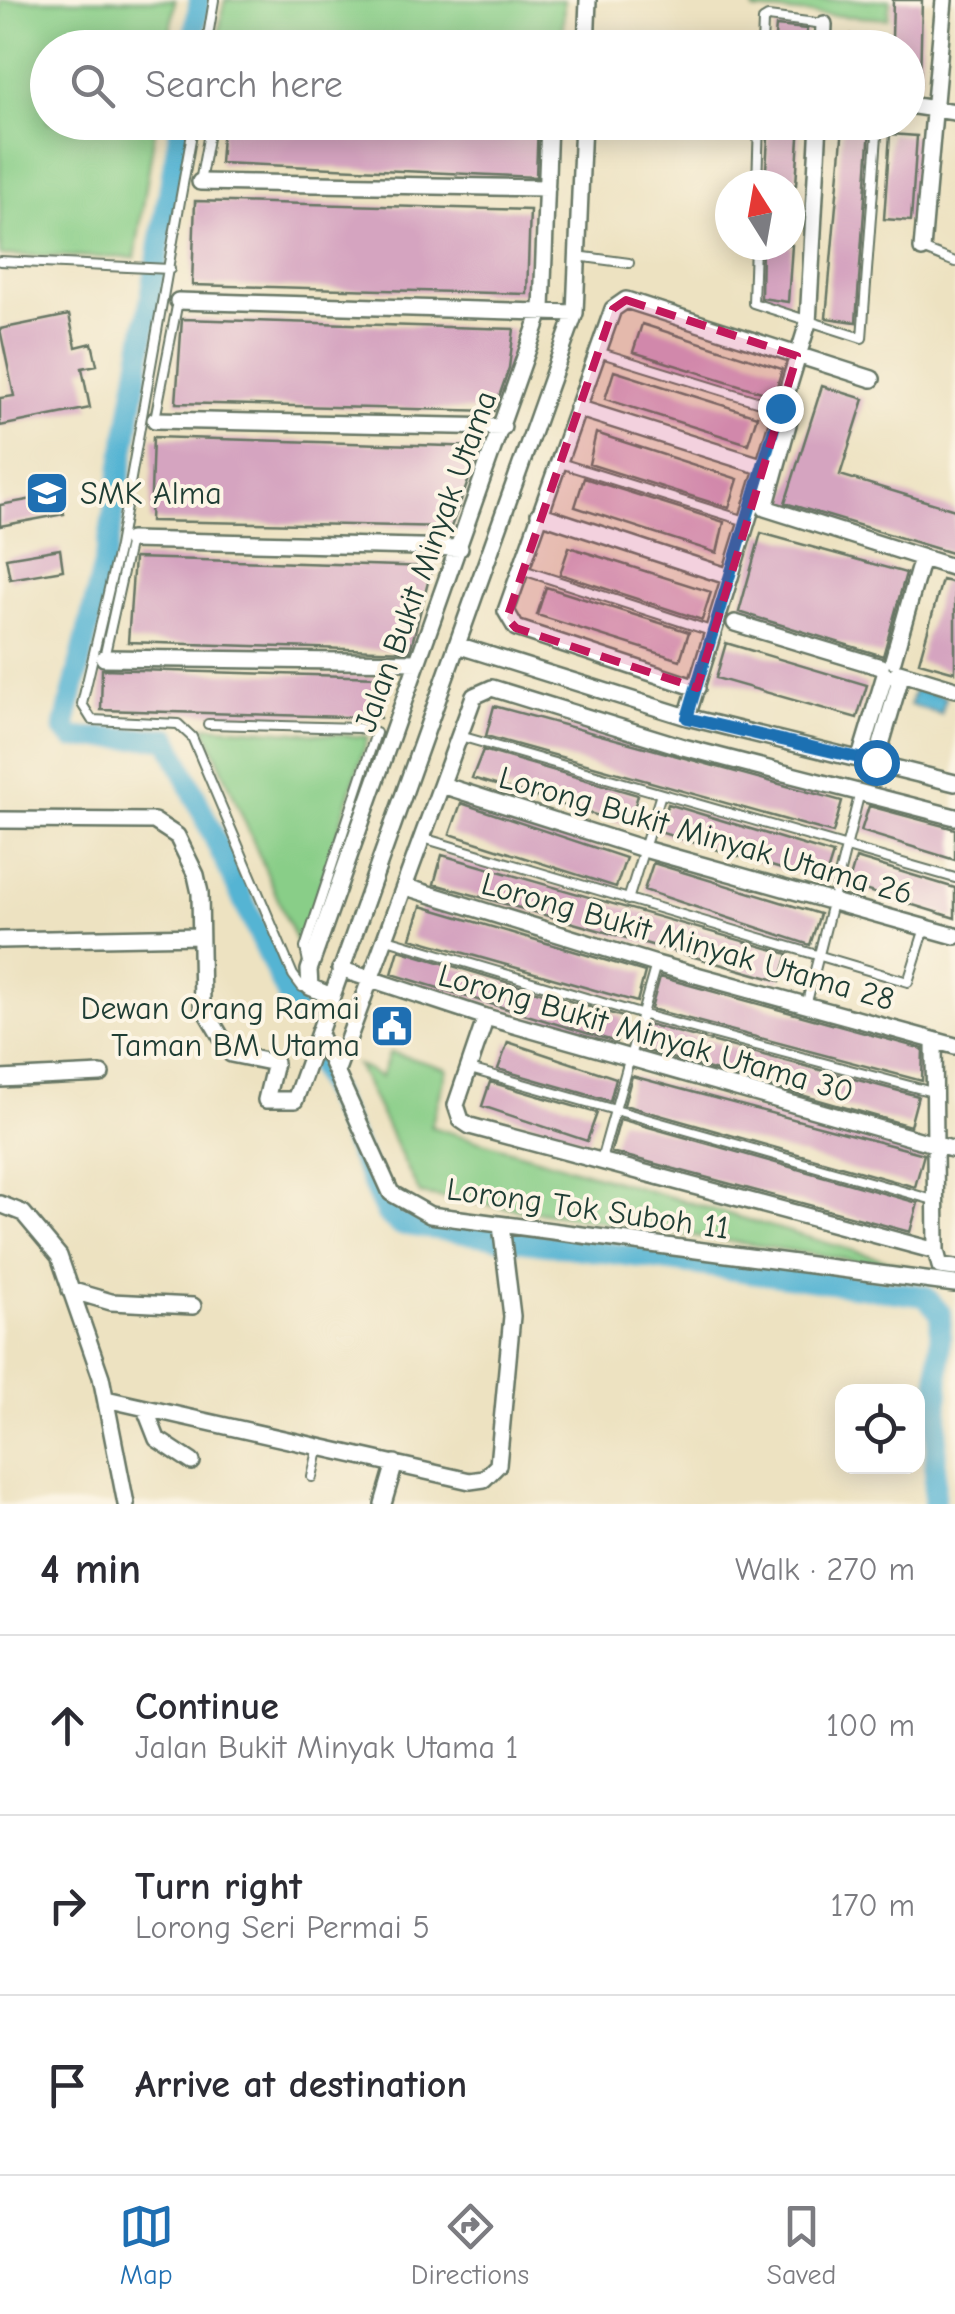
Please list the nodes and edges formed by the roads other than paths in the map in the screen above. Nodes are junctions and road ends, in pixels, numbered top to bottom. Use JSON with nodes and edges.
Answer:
{"nodes":[{"id":1,"x":214,"y":0,"type":"edge"},
{"id":2,"x":588,"y":0,"type":"edge"},
{"id":3,"x":944,"y":0,"type":"edge"},
{"id":4,"x":824,"y":24,"type":"joint"},
{"id":5,"x":209,"y":30,"type":"edge"},
{"id":6,"x":587,"y":30,"type":"edge"},
{"id":7,"x":763,"y":30,"type":"edge"},
{"id":8,"x":824,"y":30,"type":"edge"},
{"id":9,"x":925,"y":108,"type":"edge"},
{"id":10,"x":932,"y":109,"type":"junction"},
{"id":11,"x":955,"y":112,"type":"edge"},
{"id":12,"x":191,"y":140,"type":"edge"},
{"id":13,"x":208,"y":140,"type":"edge"},
{"id":14,"x":548,"y":140,"type":"edge"},
{"id":15,"x":581,"y":140,"type":"edge"},
{"id":16,"x":758,"y":140,"type":"edge"},
{"id":17,"x":818,"y":140,"type":"edge"},
{"id":18,"x":877,"y":140,"type":"edge"},
{"id":19,"x":757,"y":170,"type":"edge"},
{"id":20,"x":200,"y":182,"type":"joint"},
{"id":21,"x":547,"y":188,"type":"junction"},
{"id":22,"x":922,"y":250,"type":"joint"},
{"id":23,"x":577,"y":256,"type":"junction"},
{"id":24,"x":754,"y":260,"type":"edge"},
{"id":25,"x":0,"y":261,"type":"edge"},
{"id":26,"x":955,"y":262,"type":"edge"},
{"id":27,"x":630,"y":263,"type":"dead end"},
{"id":28,"x":167,"y":268,"type":"junction"},
{"id":29,"x":178,"y":301,"type":"joint"},
{"id":30,"x":542,"y":310,"type":"junction"},
{"id":31,"x":574,"y":313,"type":"junction"},
{"id":32,"x":808,"y":323,"type":"junction"},
{"id":33,"x":598,"y":352,"type":"junction"},
{"id":34,"x":797,"y":356,"type":"junction"},
{"id":35,"x":872,"y":379,"type":"dead end"},
{"id":36,"x":786,"y":407,"type":"junction"},
{"id":37,"x":577,"y":408,"type":"junction"},
{"id":38,"x":155,"y":420,"type":"joint"},
{"id":39,"x":503,"y":427,"type":"junction"},
{"id":40,"x":557,"y":462,"type":"junction"},
{"id":41,"x":761,"y":466,"type":"junction"},
{"id":42,"x":539,"y":514,"type":"junction"},
{"id":43,"x":746,"y":521,"type":"junction"},
{"id":44,"x":130,"y":540,"type":"joint"},
{"id":45,"x":460,"y":548,"type":"junction"},
{"id":46,"x":922,"y":558,"type":"junction"},
{"id":47,"x":955,"y":568,"type":"edge"},
{"id":48,"x":520,"y":569,"type":"junction"},
{"id":49,"x":730,"y":577,"type":"junction"},
{"id":50,"x":735,"y":624,"type":"dead end"},
{"id":51,"x":714,"y":632,"type":"junction"},
{"id":52,"x":456,"y":645,"type":"junction"},
{"id":53,"x":104,"y":658,"type":"joint"},
{"id":54,"x":418,"y":662,"type":"junction"},
{"id":55,"x":890,"y":670,"type":"junction"},
{"id":56,"x":697,"y":688,"type":"junction"},
{"id":57,"x":955,"y":689,"type":"edge"},
{"id":58,"x":687,"y":717,"type":"junction"},
{"id":59,"x":208,"y":724,"type":"dead end"},
{"id":60,"x":460,"y":736,"type":"junction"},
{"id":61,"x":678,"y":746,"type":"junction"},
{"id":62,"x":868,"y":760,"type":"junction"},
{"id":63,"x":955,"y":784,"type":"edge"},
{"id":64,"x":442,"y":785,"type":"junction"},
{"id":65,"x":860,"y":791,"type":"junction"},
{"id":66,"x":660,"y":797,"type":"junction"},
{"id":67,"x":955,"y":817,"type":"edge"},
{"id":68,"x":0,"y":820,"type":"edge"},
{"id":69,"x":423,"y":838,"type":"junction"},
{"id":70,"x":644,"y":848,"type":"junction"},
{"id":71,"x":844,"y":848,"type":"junction"},
{"id":72,"x":955,"y":878,"type":"edge"},
{"id":73,"x":406,"y":888,"type":"junction"},
{"id":74,"x":628,"y":900,"type":"junction"},
{"id":75,"x":831,"y":901,"type":"junction"},
{"id":76,"x":925,"y":928,"type":"junction"},
{"id":77,"x":200,"y":936,"type":"junction"},
{"id":78,"x":955,"y":936,"type":"edge"},
{"id":79,"x":386,"y":939,"type":"junction"},
{"id":80,"x":0,"y":940,"type":"edge"},
{"id":81,"x":818,"y":955,"type":"junction"},
{"id":82,"x":656,"y":964,"type":"junction"},
{"id":83,"x":340,"y":969,"type":"junction"},
{"id":84,"x":310,"y":978,"type":"junction"},
{"id":85,"x":370,"y":979,"type":"junction"},
{"id":86,"x":331,"y":996,"type":"junction"},
{"id":87,"x":806,"y":1006,"type":"junction"},
{"id":88,"x":640,"y":1014,"type":"junction"},
{"id":89,"x":486,"y":1017,"type":"junction"},
{"id":90,"x":319,"y":1034,"type":"junction"},
{"id":91,"x":934,"y":1041,"type":"junction"},
{"id":92,"x":955,"y":1046,"type":"edge"},
{"id":93,"x":628,"y":1058,"type":"junction"},
{"id":94,"x":338,"y":1068,"type":"junction"},
{"id":95,"x":469,"y":1068,"type":"junction"},
{"id":96,"x":101,"y":1074,"type":"dead end"},
{"id":97,"x":0,"y":1079,"type":"edge"},
{"id":98,"x":936,"y":1092,"type":"junction"},
{"id":99,"x":614,"y":1111,"type":"junction"},
{"id":100,"x":936,"y":1148,"type":"junction"},
{"id":101,"x":955,"y":1150,"type":"edge"},
{"id":102,"x":601,"y":1160,"type":"junction"},
{"id":103,"x":937,"y":1201,"type":"junction"},
{"id":104,"x":0,"y":1204,"type":"edge"},
{"id":105,"x":502,"y":1234,"type":"junction"},
{"id":106,"x":936,"y":1251,"type":"junction"},
{"id":107,"x":955,"y":1268,"type":"edge"},
{"id":108,"x":955,"y":1284,"type":"edge"},
{"id":109,"x":70,"y":1290,"type":"junction"},
{"id":110,"x":193,"y":1306,"type":"dead end"},
{"id":111,"x":106,"y":1398,"type":"junction"},
{"id":112,"x":146,"y":1411,"type":"junction"},
{"id":113,"x":319,"y":1446,"type":"junction"},
{"id":114,"x":192,"y":1462,"type":"dead end"},
{"id":115,"x":395,"y":1463,"type":"junction"},
{"id":116,"x":312,"y":1477,"type":"dead end"},
{"id":117,"x":126,"y":1504,"type":"edge"},
{"id":118,"x":383,"y":1504,"type":"edge"}],
"edges":[{"from":1,"to":5,"type":"lane"},
{"from":2,"to":6,"type":"street"},
{"from":3,"to":10,"type":"street"},
{"from":4,"to":7,"type":"lane"},
{"from":4,"to":8,"type":"street"},
{"from":9,"to":10,"type":"street"},
{"from":10,"to":11,"type":"street"},
{"from":10,"to":22,"type":"street"},
{"from":12,"to":28,"type":"lane"},
{"from":13,"to":20,"type":"lane"},
{"from":14,"to":21,"type":"street","name":"Jalan Bukit Minyak Utama"},
{"from":15,"to":23,"type":"street","name":"Jalan Bukit Minyak Utama"},
{"from":16,"to":19,"type":"lane"},
{"from":17,"to":32,"type":"street"},
{"from":18,"to":32,"type":"lane"},
{"from":20,"to":21,"type":"street"},
{"from":21,"to":30,"type":"street","name":"Jalan Bukit Minyak Utama"},
{"from":22,"to":26,"type":"lane"},
{"from":23,"to":27,"type":"lane"},
{"from":23,"to":31,"type":"street","name":"Jalan Bukit Minyak Utama"},
{"from":24,"to":32,"type":"lane"},
{"from":25,"to":28,"type":"lane"},
{"from":28,"to":84,"type":"lane"},
{"from":29,"to":30,"type":"street"},
{"from":29,"to":38,"type":"lane"},
{"from":30,"to":31,"type":"street"},
{"from":30,"to":39,"type":"street","name":"Jalan Bukit Minyak Utama"},
{"from":31,"to":52,"type":"street","name":"Jalan Bukit Minyak Utama"},
{"from":32,"to":34,"type":"street"},
{"from":33,"to":34,"type":"street"},
{"from":33,"to":36,"type":"lane"},
{"from":33,"to":37,"type":"street"},
{"from":34,"to":35,"type":"street"},
{"from":34,"to":36,"type":"street"},
{"from":36,"to":41,"type":"street"},
{"from":36,"to":46,"type":"street"},
{"from":37,"to":40,"type":"street"},
{"from":37,"to":41,"type":"street"},
{"from":38,"to":39,"type":"street"},
{"from":39,"to":45,"type":"street","name":"Jalan Bukit Minyak Utama"},
{"from":40,"to":42,"type":"street"},
{"from":40,"to":43,"type":"lane"},
{"from":41,"to":43,"type":"street"},
{"from":42,"to":48,"type":"street"},
{"from":42,"to":49,"type":"street"},
{"from":43,"to":49,"type":"street"},
{"from":44,"to":45,"type":"street"},
{"from":44,"to":53,"type":"lane"},
{"from":45,"to":54,"type":"street","name":"Jalan Bukit Minyak Utama"},
{"from":46,"to":47,"type":"street"},
{"from":46,"to":55,"type":"street"},
{"from":48,"to":51,"type":"lane"},
{"from":48,"to":56,"type":"street"},
{"from":49,"to":51,"type":"street"},
{"from":50,"to":55,"type":"street"},
{"from":51,"to":56,"type":"street"},
{"from":52,"to":58,"type":"street"},
{"from":52,"to":83,"type":"street","name":"Jalan Bukit Minyak Utama"},
{"from":53,"to":54,"type":"street"},
{"from":54,"to":84,"type":"street","name":"Jalan Bukit Minyak Utama"},
{"from":55,"to":57,"type":"street"},
{"from":55,"to":62,"type":"street"},
{"from":56,"to":58,"type":"street"},
{"from":58,"to":61,"type":"street"},
{"from":58,"to":62,"type":"street"},
{"from":59,"to":84,"type":"lane"},
{"from":60,"to":61,"type":"street"},
{"from":60,"to":64,"type":"street"},
{"from":60,"to":66,"type":"lane"},
{"from":61,"to":65,"type":"street"},
{"from":62,"to":63,"type":"street"},
{"from":64,"to":69,"type":"street"},
{"from":64,"to":70,"type":"street","name":"Lorong Bukit Minyak Utama 26"},
{"from":65,"to":67,"type":"street"},
{"from":65,"to":71,"type":"lane"},
{"from":66,"to":70,"type":"lane"},
{"from":66,"to":71,"type":"lane"},
{"from":68,"to":77,"type":"street"},
{"from":69,"to":73,"type":"street"},
{"from":69,"to":74,"type":"lane"},
{"from":70,"to":74,"type":"lane"},
{"from":70,"to":75,"type":"street","name":"Lorong Bukit Minyak Utama 26"},
{"from":71,"to":72,"type":"lane"},
{"from":71,"to":75,"type":"lane"},
{"from":73,"to":79,"type":"street"},
{"from":73,"to":82,"type":"street","name":"Lorong Bukit Minyak Utama 28"},
{"from":74,"to":81,"type":"lane"},
{"from":75,"to":76,"type":"street","name":"Lorong Bukit Minyak Utama 26"},
{"from":75,"to":81,"type":"lane"},
{"from":76,"to":78,"type":"street","name":"Lorong Bukit Minyak Utama 26"},
{"from":76,"to":81,"type":"lane"},
{"from":77,"to":80,"type":"street"},
{"from":77,"to":90,"type":"street","name":"Jalan Bukit Minyak Utama"},
{"from":79,"to":85,"type":"street"},
{"from":79,"to":88,"type":"lane"},
{"from":81,"to":87,"type":"lane"},
{"from":82,"to":87,"type":"street","name":"Lorong Bukit Minyak Utama 28"},
{"from":82,"to":88,"type":"lane"},
{"from":83,"to":85,"type":"street","name":"Lorong Bukit Minyak Utama 30"},
{"from":83,"to":86,"type":"street","name":"Jalan Bukit Minyak Utama"},
{"from":84,"to":86,"type":"street"},
{"from":85,"to":89,"type":"street","name":"Lorong Bukit Minyak Utama 30"},
{"from":85,"to":94,"type":"street"},
{"from":86,"to":90,"type":"street","name":"Jalan Bukit Minyak Utama"},
{"from":87,"to":91,"type":"street","name":"Lorong Bukit Minyak Utama 28"},
{"from":88,"to":93,"type":"lane"},
{"from":88,"to":98,"type":"lane"},
{"from":89,"to":93,"type":"street","name":"Lorong Bukit Minyak Utama 30"},
{"from":89,"to":95,"type":"street"},
{"from":90,"to":94,"type":"street","name":"Lorong Tok Suboh 11"},
{"from":91,"to":92,"type":"street","name":"Lorong Bukit Minyak Utama 28"},
{"from":91,"to":98,"type":"street"},
{"from":93,"to":99,"type":"lane"},
{"from":93,"to":100,"type":"street","name":"Lorong Bukit Minyak Utama 30"},
{"from":94,"to":105,"type":"street","name":"Lorong Tok Suboh 11"},
{"from":95,"to":99,"type":"lane"},
{"from":95,"to":102,"type":"street"},
{"from":96,"to":97,"type":"street"},
{"from":98,"to":100,"type":"street"},
{"from":99,"to":102,"type":"lane"},
{"from":99,"to":103,"type":"lane"},
{"from":100,"to":101,"type":"street","name":"Lorong Bukit Minyak Utama 30"},
{"from":100,"to":103,"type":"street"},
{"from":102,"to":106,"type":"street"},
{"from":103,"to":106,"type":"street"},
{"from":104,"to":109,"type":"street"},
{"from":105,"to":108,"type":"street","name":"Lorong Tok Suboh 11"},
{"from":105,"to":115,"type":"street"},
{"from":106,"to":107,"type":"street"},
{"from":109,"to":110,"type":"street"},
{"from":109,"to":111,"type":"street"},
{"from":111,"to":112,"type":"street"},
{"from":111,"to":117,"type":"street"},
{"from":112,"to":113,"type":"street"},
{"from":112,"to":114,"type":"street"},
{"from":113,"to":115,"type":"street"},
{"from":113,"to":116,"type":"lane"},
{"from":115,"to":118,"type":"street"}]}
